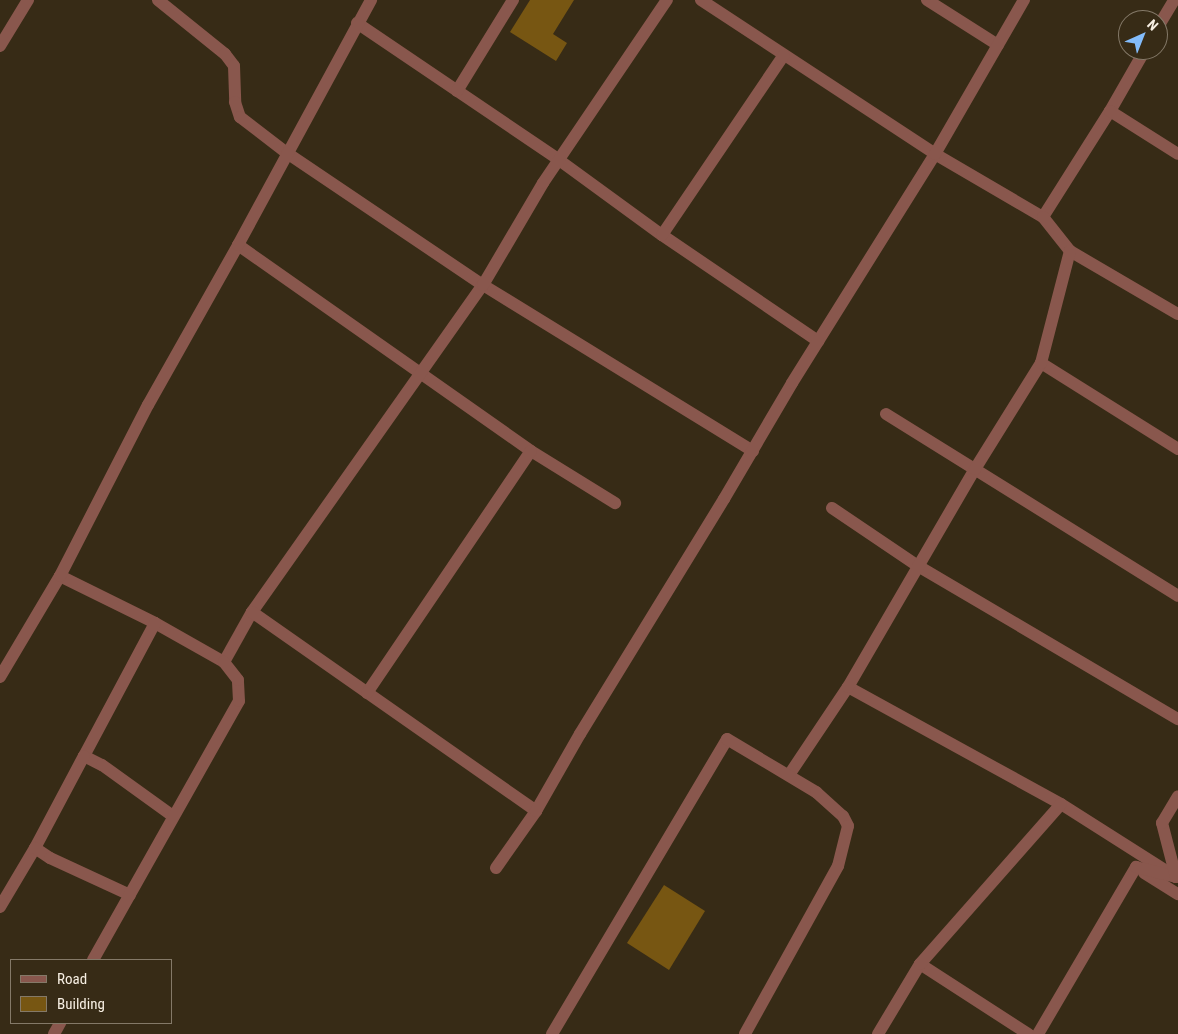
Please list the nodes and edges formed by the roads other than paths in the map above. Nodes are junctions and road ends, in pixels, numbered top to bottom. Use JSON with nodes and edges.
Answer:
{"nodes":[{"id":1,"x":28,"y":0,"type":"edge"},
{"id":2,"x":158,"y":0,"type":"edge"},
{"id":3,"x":371,"y":0,"type":"edge"},
{"id":4,"x":513,"y":0,"type":"edge"},
{"id":5,"x":667,"y":0,"type":"edge"},
{"id":6,"x":701,"y":0,"type":"edge"},
{"id":7,"x":927,"y":0,"type":"edge"},
{"id":8,"x":1024,"y":0,"type":"edge"},
{"id":9,"x":357,"y":23,"type":"junction"},
{"id":10,"x":998,"y":45,"type":"junction"},
{"id":11,"x":0,"y":46,"type":"edge"},
{"id":12,"x":784,"y":55,"type":"junction"},
{"id":13,"x":1139,"y":60,"type":"edge"},
{"id":14,"x":457,"y":91,"type":"junction"},
{"id":15,"x":1110,"y":111,"type":"junction"},
{"id":16,"x":287,"y":153,"type":"junction"},
{"id":17,"x":935,"y":154,"type":"junction"},
{"id":18,"x":1178,"y":154,"type":"edge"},
{"id":19,"x":559,"y":160,"type":"junction"},
{"id":20,"x":1043,"y":217,"type":"junction"},
{"id":21,"x":662,"y":235,"type":"junction"},
{"id":22,"x":238,"y":245,"type":"junction"},
{"id":23,"x":1070,"y":251,"type":"junction"},
{"id":24,"x":483,"y":285,"type":"junction"},
{"id":25,"x":1178,"y":314,"type":"edge"},
{"id":26,"x":818,"y":341,"type":"junction"},
{"id":27,"x":1041,"y":363,"type":"junction"},
{"id":28,"x":420,"y":372,"type":"junction"},
{"id":29,"x":886,"y":414,"type":"dead end"},
{"id":30,"x":1178,"y":449,"type":"edge"},
{"id":31,"x":753,"y":451,"type":"junction"},
{"id":32,"x":531,"y":452,"type":"junction"},
{"id":33,"x":975,"y":470,"type":"junction"},
{"id":34,"x":615,"y":503,"type":"dead end"},
{"id":35,"x":832,"y":508,"type":"dead end"},
{"id":36,"x":918,"y":566,"type":"junction"},
{"id":37,"x":60,"y":576,"type":"junction"},
{"id":38,"x":1178,"y":596,"type":"edge"},
{"id":39,"x":252,"y":612,"type":"junction"},
{"id":40,"x":155,"y":623,"type":"junction"},
{"id":41,"x":224,"y":662,"type":"junction"},
{"id":42,"x":0,"y":677,"type":"edge"},
{"id":43,"x":848,"y":687,"type":"junction"},
{"id":44,"x":367,"y":693,"type":"junction"},
{"id":45,"x":1178,"y":719,"type":"edge"},
{"id":46,"x":84,"y":756,"type":"junction"},
{"id":47,"x":789,"y":775,"type":"junction"},
{"id":48,"x":1178,"y":796,"type":"edge"},
{"id":49,"x":1061,"y":804,"type":"junction"},
{"id":50,"x":536,"y":811,"type":"junction"},
{"id":51,"x":173,"y":816,"type":"junction"},
{"id":52,"x":35,"y":848,"type":"junction"},
{"id":53,"x":1136,"y":867,"type":"junction"},
{"id":54,"x":496,"y":868,"type":"dead end"},
{"id":55,"x":1176,"y":877,"type":"junction"},
{"id":56,"x":1178,"y":894,"type":"edge"},
{"id":57,"x":130,"y":895,"type":"junction"},
{"id":58,"x":0,"y":907,"type":"edge"},
{"id":59,"x":94,"y":959,"type":"edge"},
{"id":60,"x":920,"y":964,"type":"junction"},
{"id":61,"x":552,"y":1034,"type":"edge"},
{"id":62,"x":745,"y":1034,"type":"edge"},
{"id":63,"x":878,"y":1034,"type":"edge"},
{"id":64,"x":1028,"y":1034,"type":"edge"},
{"id":65,"x":1038,"y":1034,"type":"edge"}],
"edges":[{"from":1,"to":11,"type":"street"},
{"from":2,"to":16,"type":"street"},
{"from":3,"to":9,"type":"street"},
{"from":4,"to":14,"type":"street"},
{"from":5,"to":19,"type":"street"},
{"from":6,"to":12,"type":"street"},
{"from":7,"to":10,"type":"street"},
{"from":8,"to":10,"type":"street"},
{"from":9,"to":14,"type":"street"},
{"from":9,"to":16,"type":"street"},
{"from":10,"to":17,"type":"street"},
{"from":12,"to":17,"type":"street"},
{"from":12,"to":21,"type":"street"},
{"from":13,"to":15,"type":"street"},
{"from":14,"to":19,"type":"street"},
{"from":15,"to":18,"type":"street"},
{"from":15,"to":20,"type":"street"},
{"from":16,"to":22,"type":"street"},
{"from":16,"to":24,"type":"street"},
{"from":17,"to":20,"type":"street"},
{"from":17,"to":26,"type":"street"},
{"from":19,"to":21,"type":"street"},
{"from":19,"to":24,"type":"street"},
{"from":20,"to":23,"type":"street"},
{"from":21,"to":26,"type":"street"},
{"from":22,"to":28,"type":"street"},
{"from":22,"to":37,"type":"street"},
{"from":23,"to":25,"type":"street"},
{"from":23,"to":27,"type":"street"},
{"from":24,"to":28,"type":"street"},
{"from":24,"to":31,"type":"street"},
{"from":26,"to":31,"type":"street"},
{"from":27,"to":30,"type":"street"},
{"from":27,"to":33,"type":"street"},
{"from":28,"to":32,"type":"street"},
{"from":28,"to":39,"type":"street"},
{"from":29,"to":33,"type":"street"},
{"from":31,"to":50,"type":"street"},
{"from":32,"to":34,"type":"street"},
{"from":32,"to":44,"type":"street"},
{"from":33,"to":36,"type":"street"},
{"from":33,"to":38,"type":"street"},
{"from":35,"to":36,"type":"street"},
{"from":36,"to":43,"type":"street"},
{"from":36,"to":45,"type":"street"},
{"from":37,"to":40,"type":"street"},
{"from":37,"to":42,"type":"street"},
{"from":39,"to":41,"type":"street"},
{"from":39,"to":44,"type":"street"},
{"from":40,"to":41,"type":"street"},
{"from":40,"to":46,"type":"street"},
{"from":41,"to":51,"type":"street"},
{"from":43,"to":47,"type":"street"},
{"from":43,"to":49,"type":"street"},
{"from":44,"to":50,"type":"street"},
{"from":46,"to":51,"type":"street"},
{"from":46,"to":52,"type":"street"},
{"from":47,"to":61,"type":"street"},
{"from":47,"to":62,"type":"street"},
{"from":48,"to":55,"type":"street"},
{"from":49,"to":55,"type":"street"},
{"from":49,"to":60,"type":"street"},
{"from":50,"to":54,"type":"street"},
{"from":51,"to":57,"type":"street"},
{"from":52,"to":57,"type":"street"},
{"from":52,"to":58,"type":"street"},
{"from":53,"to":55,"type":"street"},
{"from":53,"to":56,"type":"street"},
{"from":53,"to":65,"type":"street"},
{"from":57,"to":59,"type":"street"},
{"from":60,"to":63,"type":"street"},
{"from":60,"to":64,"type":"street"}]}
